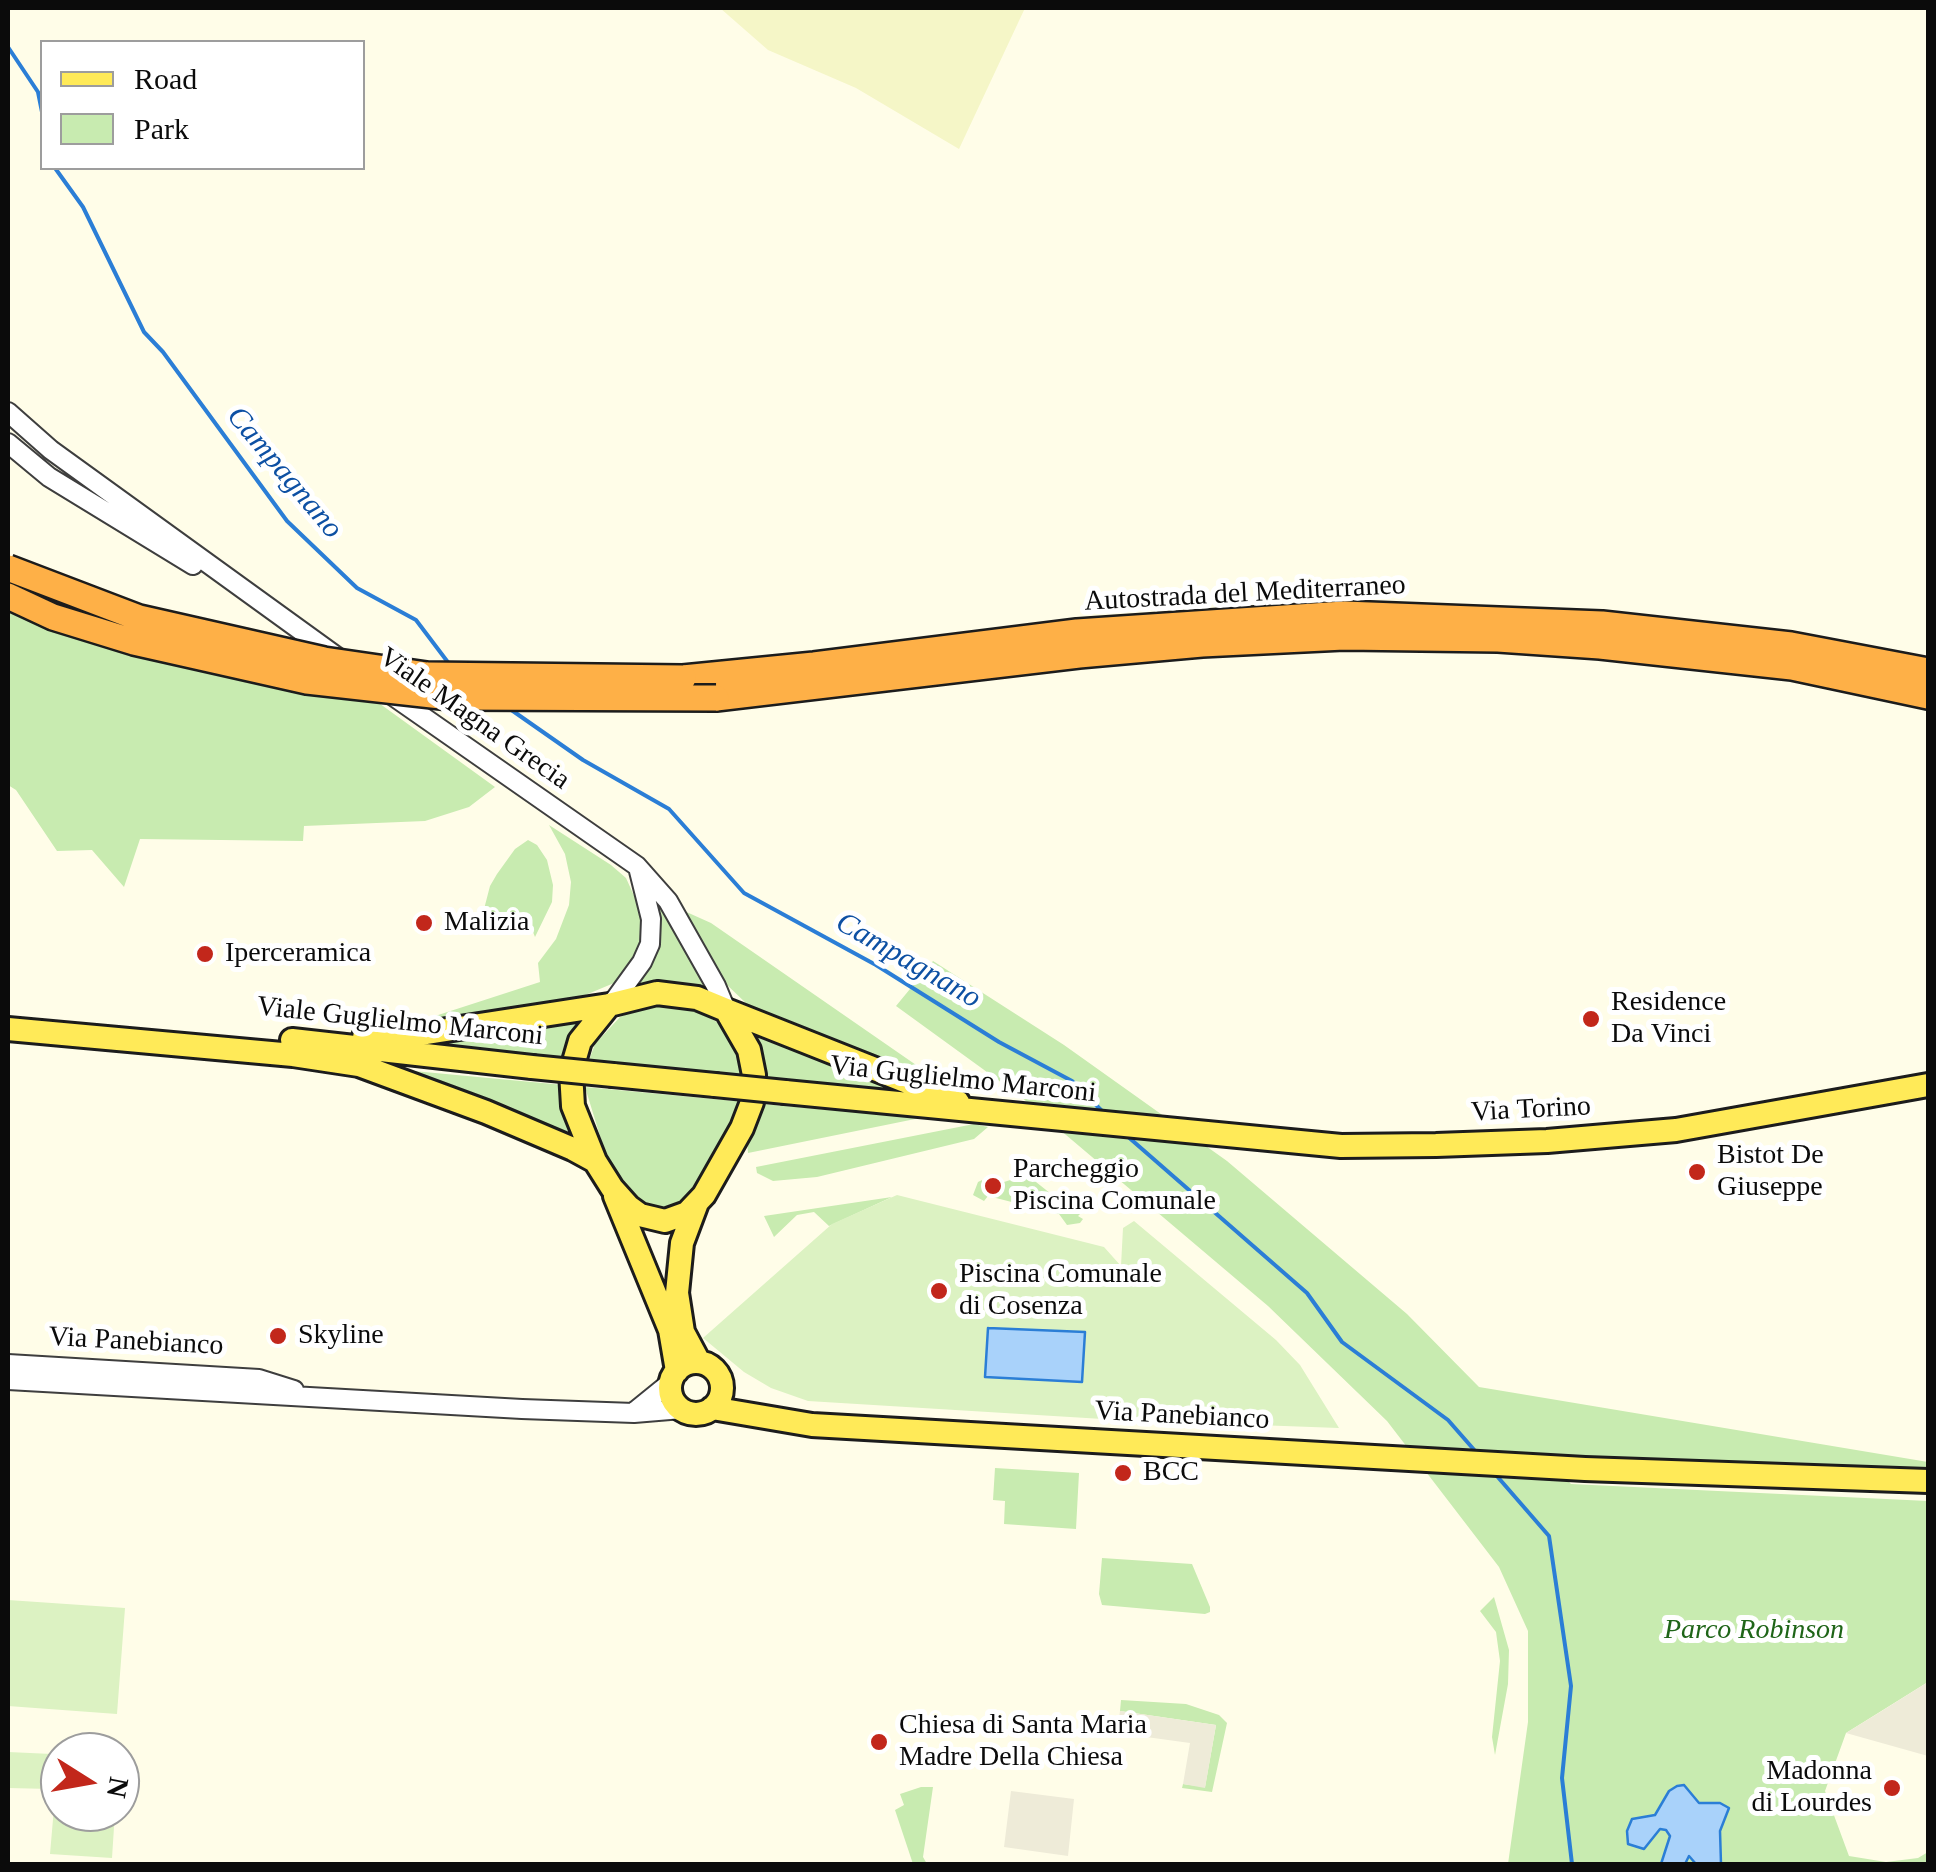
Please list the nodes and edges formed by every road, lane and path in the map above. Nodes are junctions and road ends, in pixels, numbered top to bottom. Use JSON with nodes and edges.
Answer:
{"nodes":[{"id":1,"x":8,"y":412,"type":"edge"},
{"id":2,"x":8,"y":443,"type":"edge"},
{"id":3,"x":8,"y":568,"type":"edge"},
{"id":4,"x":8,"y":596,"type":"edge"},
{"id":5,"x":279,"y":617,"type":"junction"},
{"id":6,"x":1344,"y":625,"type":"junction"},
{"id":7,"x":1601,"y":635,"type":"junction"},
{"id":8,"x":1928,"y":671,"type":"edge"},
{"id":9,"x":1928,"y":696,"type":"edge"},
{"id":10,"x":638,"y":866,"type":"junction"},
{"id":11,"x":611,"y":1003,"type":"junction"},
{"id":12,"x":726,"y":1010,"type":"junction"},
{"id":13,"x":8,"y":1014,"type":"edge"},
{"id":14,"x":8,"y":1029,"type":"edge"},
{"id":15,"x":293,"y":1040,"type":"junction"},
{"id":16,"x":1928,"y":1084,"type":"edge"},
{"id":17,"x":785,"y":1092,"type":"joint"},
{"id":18,"x":985,"y":1113,"type":"junction"},
{"id":19,"x":1134,"y":1127,"type":"joint"},
{"id":20,"x":595,"y":1162,"type":"junction"},
{"id":21,"x":612,"y":1188,"type":"junction"},
{"id":22,"x":697,"y":1202,"type":"junction"},
{"id":23,"x":8,"y":1364,"type":"edge"},
{"id":24,"x":682,"y":1371,"type":"junction"},
{"id":25,"x":8,"y":1380,"type":"edge"},
{"id":26,"x":721,"y":1381,"type":"junction"},
{"id":27,"x":319,"y":1398,"type":"junction"},
{"id":28,"x":712,"y":1408,"type":"junction"},
{"id":29,"x":682,"y":1410,"type":"junction"},
{"id":30,"x":634,"y":1413,"type":"junction"},
{"id":31,"x":776,"y":1420,"type":"junction"},
{"id":32,"x":1928,"y":1481,"type":"edge"}],
"edges":[{"from":1,"to":5,"type":"street","name":"Viale Magna Grecia"},
{"from":2,"to":5,"type":"street","name":"Viale Magna Grecia"},
{"from":3,"to":6,"type":"highway","name":"Autostrada del Mediterraneo","bridge":true},
{"from":4,"to":6,"type":"highway","name":"Autostrada del Mediterraneo","bridge":true},
{"from":5,"to":10,"type":"street","name":"Viale Magna Grecia"},
{"from":6,"to":7,"type":"highway","name":"Autostrada del Mediterraneo"},
{"from":7,"to":8,"type":"highway","name":"Autostrada del Mediterraneo"},
{"from":7,"to":9,"type":"highway","name":"Autostrada del Mediterraneo"},
{"from":10,"to":11,"type":"street"},
{"from":10,"to":12,"type":"street","name":"Viale Magna Grecia"},
{"from":11,"to":12,"type":"main road"},
{"from":11,"to":15,"type":"main road"},
{"from":11,"to":20,"type":"main road"},
{"from":12,"to":18,"type":"main road"},
{"from":12,"to":22,"type":"main road"},
{"from":13,"to":15,"type":"main road","name":"Viale Guglielmo Marconi"},
{"from":14,"to":20,"type":"main road","name":"Viale Guglielmo Marconi"},
{"from":15,"to":17,"type":"main road","name":"Viale Guglielmo Marconi","bridge":true},
{"from":16,"to":19,"type":"main road","name":"Via Torino"},
{"from":17,"to":18,"type":"main road","name":"Via Guglielmo Marconi"},
{"from":18,"to":19,"type":"main road","name":"Via Guglielmo Marconi"},
{"from":20,"to":21,"type":"main road"},
{"from":21,"to":22,"type":"main road"},
{"from":21,"to":24,"type":"main road"},
{"from":22,"to":24,"type":"main road"},
{"from":23,"to":27,"type":"street","name":"Via Panebianco"},
{"from":24,"to":26,"type":"main road"},
{"from":24,"to":29,"type":"main road"},
{"from":24,"to":30,"type":"street"},
{"from":25,"to":27,"type":"street","name":"Via Panebianco"},
{"from":26,"to":28,"type":"main road"},
{"from":26,"to":31,"type":"main road","name":"Via Panebianco"},
{"from":27,"to":30,"type":"street","name":"Via Panebianco"},
{"from":28,"to":29,"type":"main road"},
{"from":28,"to":31,"type":"main road","name":"Via Panebianco"},
{"from":29,"to":30,"type":"street","name":"Via Panebianco"},
{"from":31,"to":32,"type":"main road","name":"Via Panebianco"}]}
